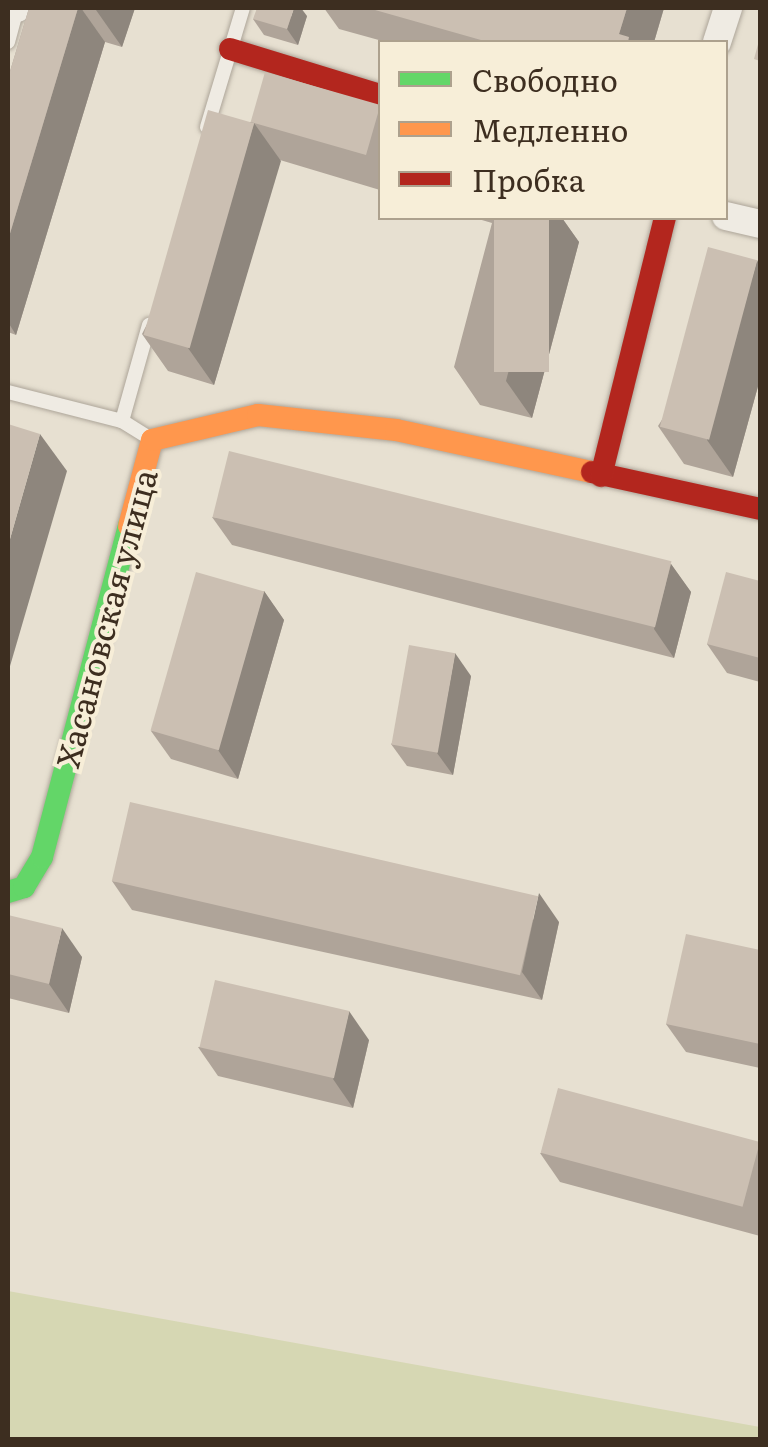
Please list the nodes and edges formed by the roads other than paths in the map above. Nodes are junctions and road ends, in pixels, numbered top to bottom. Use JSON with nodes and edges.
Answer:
{"nodes":[{"id":1,"x":16,"y":8,"type":"edge"},
{"id":2,"x":243,"y":8,"type":"edge"},
{"id":3,"x":728,"y":8,"type":"edge"},
{"id":4,"x":719,"y":40,"type":"edge"},
{"id":5,"x":8,"y":42,"type":"edge"},
{"id":6,"x":230,"y":49,"type":"junction"},
{"id":7,"x":378,"y":95,"type":"edge"},
{"id":8,"x":201,"y":146,"type":"edge"},
{"id":9,"x":728,"y":216,"type":"edge"},
{"id":10,"x":665,"y":220,"type":"edge"},
{"id":11,"x":760,"y":224,"type":"edge"},
{"id":12,"x":154,"y":311,"type":"edge"},
{"id":13,"x":8,"y":392,"type":"edge"},
{"id":14,"x":122,"y":421,"type":"junction"},
{"id":15,"x":152,"y":440,"type":"junction"},
{"id":16,"x":601,"y":476,"type":"junction"},
{"id":17,"x":760,"y":509,"type":"edge"},
{"id":18,"x":8,"y":892,"type":"edge"}],
"edges":[{"from":1,"to":5,"type":"lane"},
{"from":2,"to":6,"type":"lane"},
{"from":3,"to":4,"type":"street"},
{"from":6,"to":7,"type":"street"},
{"from":6,"to":8,"type":"lane"},
{"from":9,"to":11,"type":"street"},
{"from":10,"to":16,"type":"street"},
{"from":12,"to":14,"type":"lane"},
{"from":13,"to":14,"type":"lane"},
{"from":14,"to":15,"type":"lane"},
{"from":15,"to":16,"type":"street","name":"Хасановская улица"},
{"from":15,"to":18,"type":"street","name":"Хасановская улица"},
{"from":16,"to":17,"type":"street","name":"Хасановская улица"}]}
